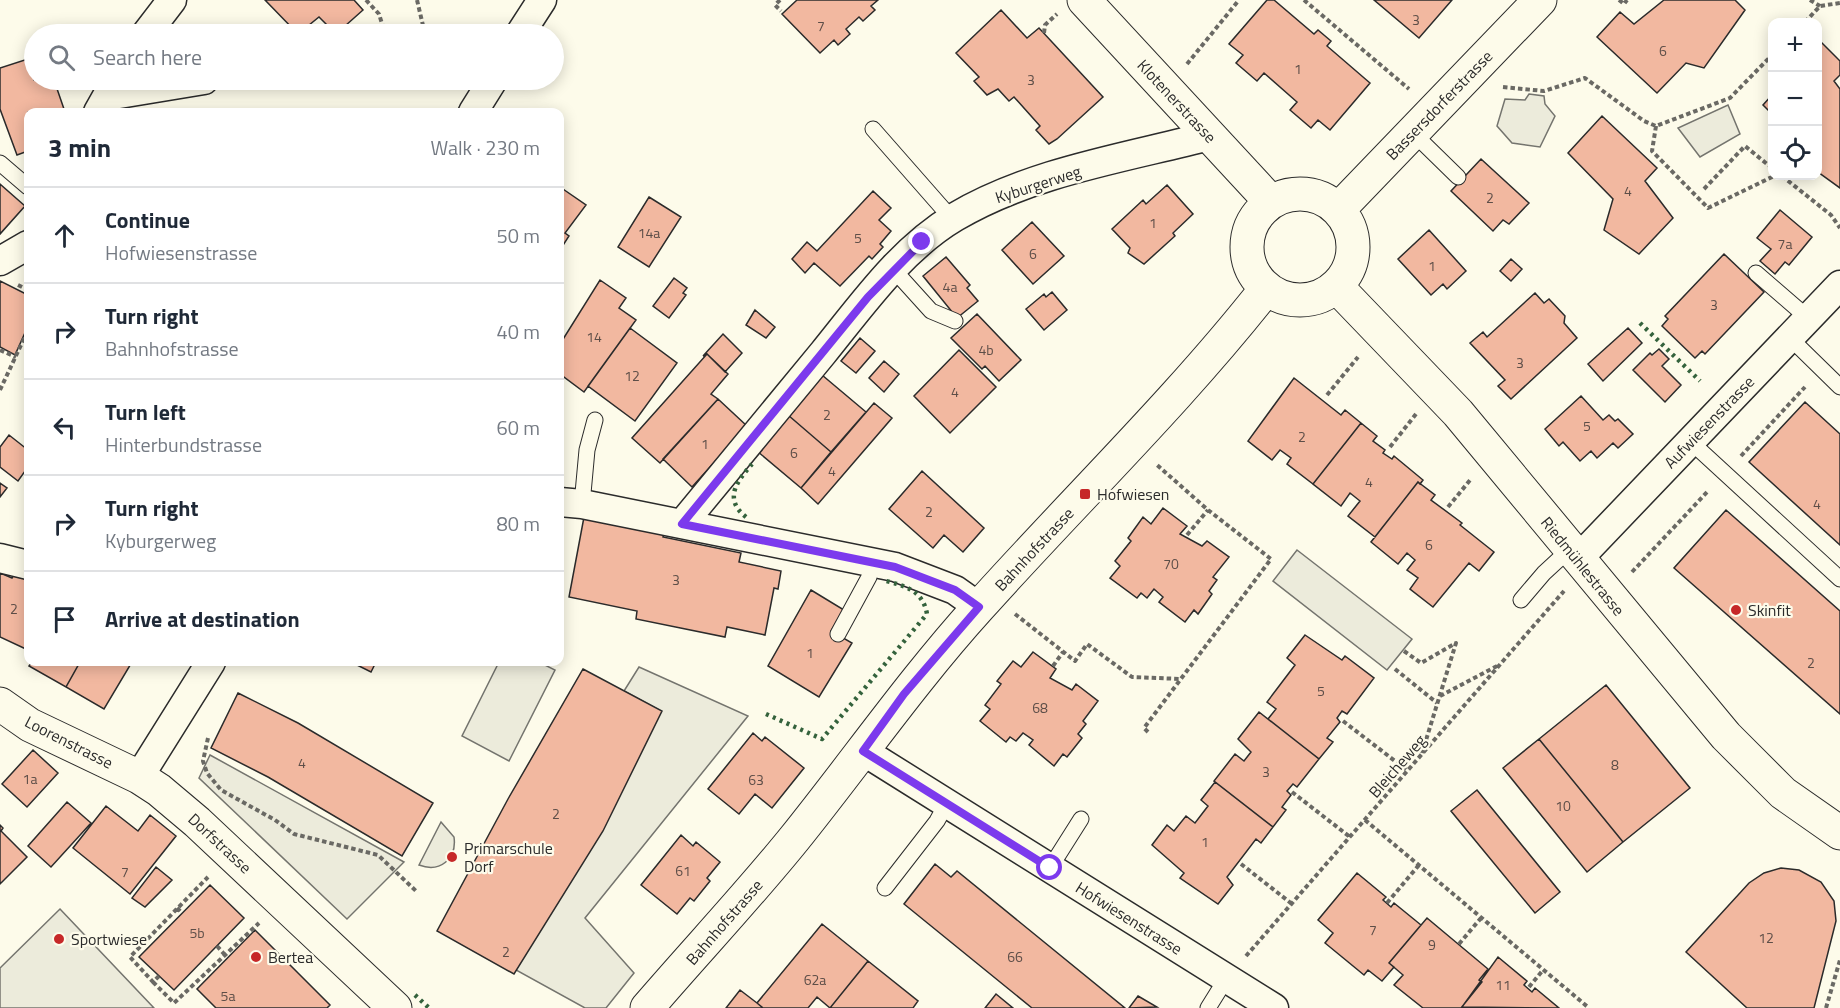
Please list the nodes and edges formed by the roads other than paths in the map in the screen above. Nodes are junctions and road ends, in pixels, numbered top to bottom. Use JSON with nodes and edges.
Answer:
{"nodes":[{"id":1,"x":172,"y":0,"type":"edge"},
{"id":2,"x":542,"y":0,"type":"edge"},
{"id":3,"x":1540,"y":0,"type":"edge"},
{"id":4,"x":1071,"y":7,"type":"edge"},
{"id":5,"x":154,"y":24,"type":"edge"},
{"id":6,"x":522,"y":24,"type":"edge"},
{"id":7,"x":143,"y":90,"type":"edge"},
{"id":8,"x":487,"y":90,"type":"edge"},
{"id":9,"x":107,"y":96,"type":"edge"},
{"id":10,"x":476,"y":108,"type":"edge"},
{"id":11,"x":873,"y":129,"type":"dead end"},
{"id":12,"x":1413,"y":133,"type":"junction"},
{"id":13,"x":1209,"y":136,"type":"junction"},
{"id":14,"x":0,"y":163,"type":"edge"},
{"id":15,"x":1458,"y":177,"type":"dead end"},
{"id":16,"x":24,"y":184,"type":"edge"},
{"id":17,"x":1271,"y":202,"type":"junction"},
{"id":18,"x":1338,"y":210,"type":"junction"},
{"id":19,"x":952,"y":219,"type":"junction"},
{"id":20,"x":24,"y":247,"type":"edge"},
{"id":21,"x":0,"y":261,"type":"edge"},
{"id":22,"x":893,"y":269,"type":"junction"},
{"id":23,"x":1756,"y":273,"type":"dead end"},
{"id":24,"x":1840,"y":285,"type":"edge"},
{"id":25,"x":1337,"y":287,"type":"junction"},
{"id":26,"x":1266,"y":289,"type":"junction"},
{"id":27,"x":955,"y":321,"type":"dead end"},
{"id":28,"x":1799,"y":328,"type":"junction"},
{"id":29,"x":1840,"y":387,"type":"edge"},
{"id":30,"x":595,"y":420,"type":"dead end"},
{"id":31,"x":1691,"y":442,"type":"junction"},
{"id":32,"x":571,"y":503,"type":"edge"},
{"id":33,"x":682,"y":524,"type":"junction"},
{"id":34,"x":0,"y":558,"type":"edge"},
{"id":35,"x":1578,"y":559,"type":"junction"},
{"id":36,"x":871,"y":562,"type":"junction"},
{"id":37,"x":24,"y":564,"type":"edge"},
{"id":38,"x":1840,"y":579,"type":"edge"},
{"id":39,"x":1521,"y":600,"type":"dead end"},
{"id":40,"x":979,"y":607,"type":"junction"},
{"id":41,"x":838,"y":634,"type":"dead end"},
{"id":42,"x":208,"y":666,"type":"edge"},
{"id":43,"x":0,"y":704,"type":"edge"},
{"id":44,"x":863,"y":751,"type":"junction"},
{"id":45,"x":139,"y":777,"type":"junction"},
{"id":46,"x":947,"y":803,"type":"junction"},
{"id":47,"x":1081,"y":819,"type":"dead end"},
{"id":48,"x":1840,"y":833,"type":"edge"},
{"id":49,"x":1050,"y":868,"type":"junction"},
{"id":50,"x":885,"y":888,"type":"dead end"},
{"id":51,"x":1226,"y":979,"type":"junction"},
{"id":52,"x":395,"y":1008,"type":"edge"},
{"id":53,"x":647,"y":1008,"type":"edge"},
{"id":54,"x":1208,"y":1008,"type":"edge"},
{"id":55,"x":1274,"y":1008,"type":"edge"}],
"edges":[{"from":1,"to":5,"type":"street"},
{"from":2,"to":6,"type":"street"},
{"from":3,"to":12,"type":"street","name":"Bassersdorferstrasse"},
{"from":4,"to":13,"type":"street","name":"Klotenerstrasse"},
{"from":7,"to":9,"type":"street"},
{"from":8,"to":10,"type":"street"},
{"from":11,"to":19,"type":"lane"},
{"from":12,"to":15,"type":"lane"},
{"from":12,"to":18,"type":"street","name":"Bassersdorferstrasse"},
{"from":13,"to":17,"type":"street","name":"Klotenerstrasse"},
{"from":13,"to":19,"type":"street","name":"Kyburgerweg"},
{"from":14,"to":16,"type":"lane"},
{"from":17,"to":18,"type":"street"},
{"from":17,"to":26,"type":"street"},
{"from":18,"to":25,"type":"street"},
{"from":19,"to":22,"type":"street","name":"Kyburgerweg"},
{"from":20,"to":21,"type":"street"},
{"from":22,"to":27,"type":"lane"},
{"from":22,"to":33,"type":"street","name":"Kyburgerweg"},
{"from":23,"to":28,"type":"lane"},
{"from":24,"to":28,"type":"street","name":"Aufwiesenstrasse"},
{"from":25,"to":26,"type":"street"},
{"from":25,"to":35,"type":"street","name":"Riedmühlestrasse"},
{"from":26,"to":40,"type":"street","name":"Bahnhofstrasse"},
{"from":28,"to":29,"type":"lane"},
{"from":28,"to":31,"type":"street","name":"Aufwiesenstrasse"},
{"from":30,"to":32,"type":"lane"},
{"from":31,"to":35,"type":"street","name":"Aufwiesenstrasse"},
{"from":31,"to":38,"type":"lane"},
{"from":32,"to":33,"type":"street"},
{"from":33,"to":36,"type":"street"},
{"from":34,"to":37,"type":"street"},
{"from":35,"to":39,"type":"lane"},
{"from":35,"to":48,"type":"street","name":"Riedmühlestrasse"},
{"from":36,"to":40,"type":"street"},
{"from":36,"to":41,"type":"lane"},
{"from":40,"to":44,"type":"street","name":"Bahnhofstrasse"},
{"from":42,"to":45,"type":"street"},
{"from":43,"to":45,"type":"street","name":"Loorenstrasse"},
{"from":44,"to":46,"type":"street","name":"Hofwiesenstrasse"},
{"from":44,"to":53,"type":"street","name":"Bahnhofstrasse"},
{"from":45,"to":52,"type":"street","name":"Dorfstrasse"},
{"from":46,"to":49,"type":"street","name":"Hofwiesenstrasse"},
{"from":46,"to":50,"type":"lane"},
{"from":47,"to":49,"type":"lane"},
{"from":49,"to":51,"type":"street","name":"Hofwiesenstrasse"},
{"from":51,"to":54,"type":"lane"},
{"from":51,"to":55,"type":"street","name":"Hofwiesenstrasse"}]}
